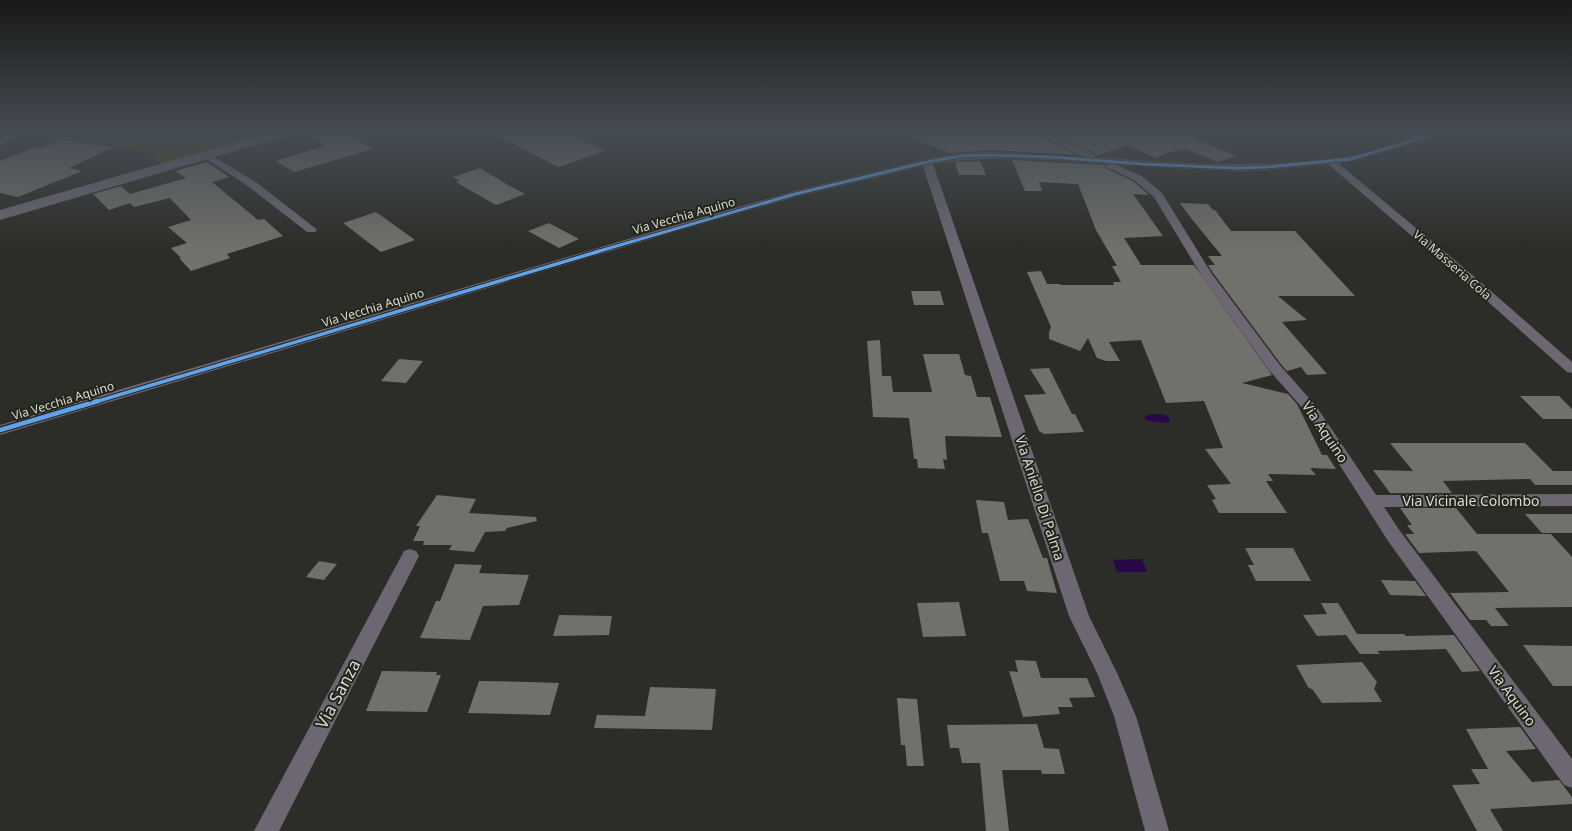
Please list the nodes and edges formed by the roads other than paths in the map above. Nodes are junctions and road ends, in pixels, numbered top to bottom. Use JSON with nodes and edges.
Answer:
{"nodes":[{"id":1,"x":148,"y":172,"type":"edge"},
{"id":2,"x":233,"y":172,"type":"edge"},
{"id":3,"x":887,"y":172,"type":"edge"},
{"id":4,"x":930,"y":172,"type":"edge"},
{"id":5,"x":1124,"y":172,"type":"edge"},
{"id":6,"x":1343,"y":172,"type":"edge"},
{"id":7,"x":0,"y":215,"type":"edge"},
{"id":8,"x":311,"y":230,"type":"dead end"},
{"id":9,"x":1572,"y":369,"type":"edge"},
{"id":10,"x":0,"y":430,"type":"edge"},
{"id":11,"x":1572,"y":500,"type":"edge"},
{"id":12,"x":1371,"y":501,"type":"junction"},
{"id":13,"x":410,"y":556,"type":"dead end"},
{"id":14,"x":1572,"y":777,"type":"edge"},
{"id":15,"x":266,"y":831,"type":"edge"},
{"id":16,"x":1157,"y":831,"type":"edge"}],
"edges":[{"from":1,"to":7,"type":"main road"},
{"from":2,"to":8,"type":"street"},
{"from":3,"to":10,"type":"street","name":"Via Vecchia Aquino"},
{"from":4,"to":16,"type":"street","name":"Via Aniello Di Palma"},
{"from":5,"to":12,"type":"street","name":"Via Aquino"},
{"from":6,"to":9,"type":"street","name":"Via Masseria Cola"},
{"from":11,"to":12,"type":"street","name":"Via Vicinale Colombo"},
{"from":12,"to":14,"type":"street","name":"Via Aquino"},
{"from":13,"to":15,"type":"street","name":"Via Sanza"}]}
